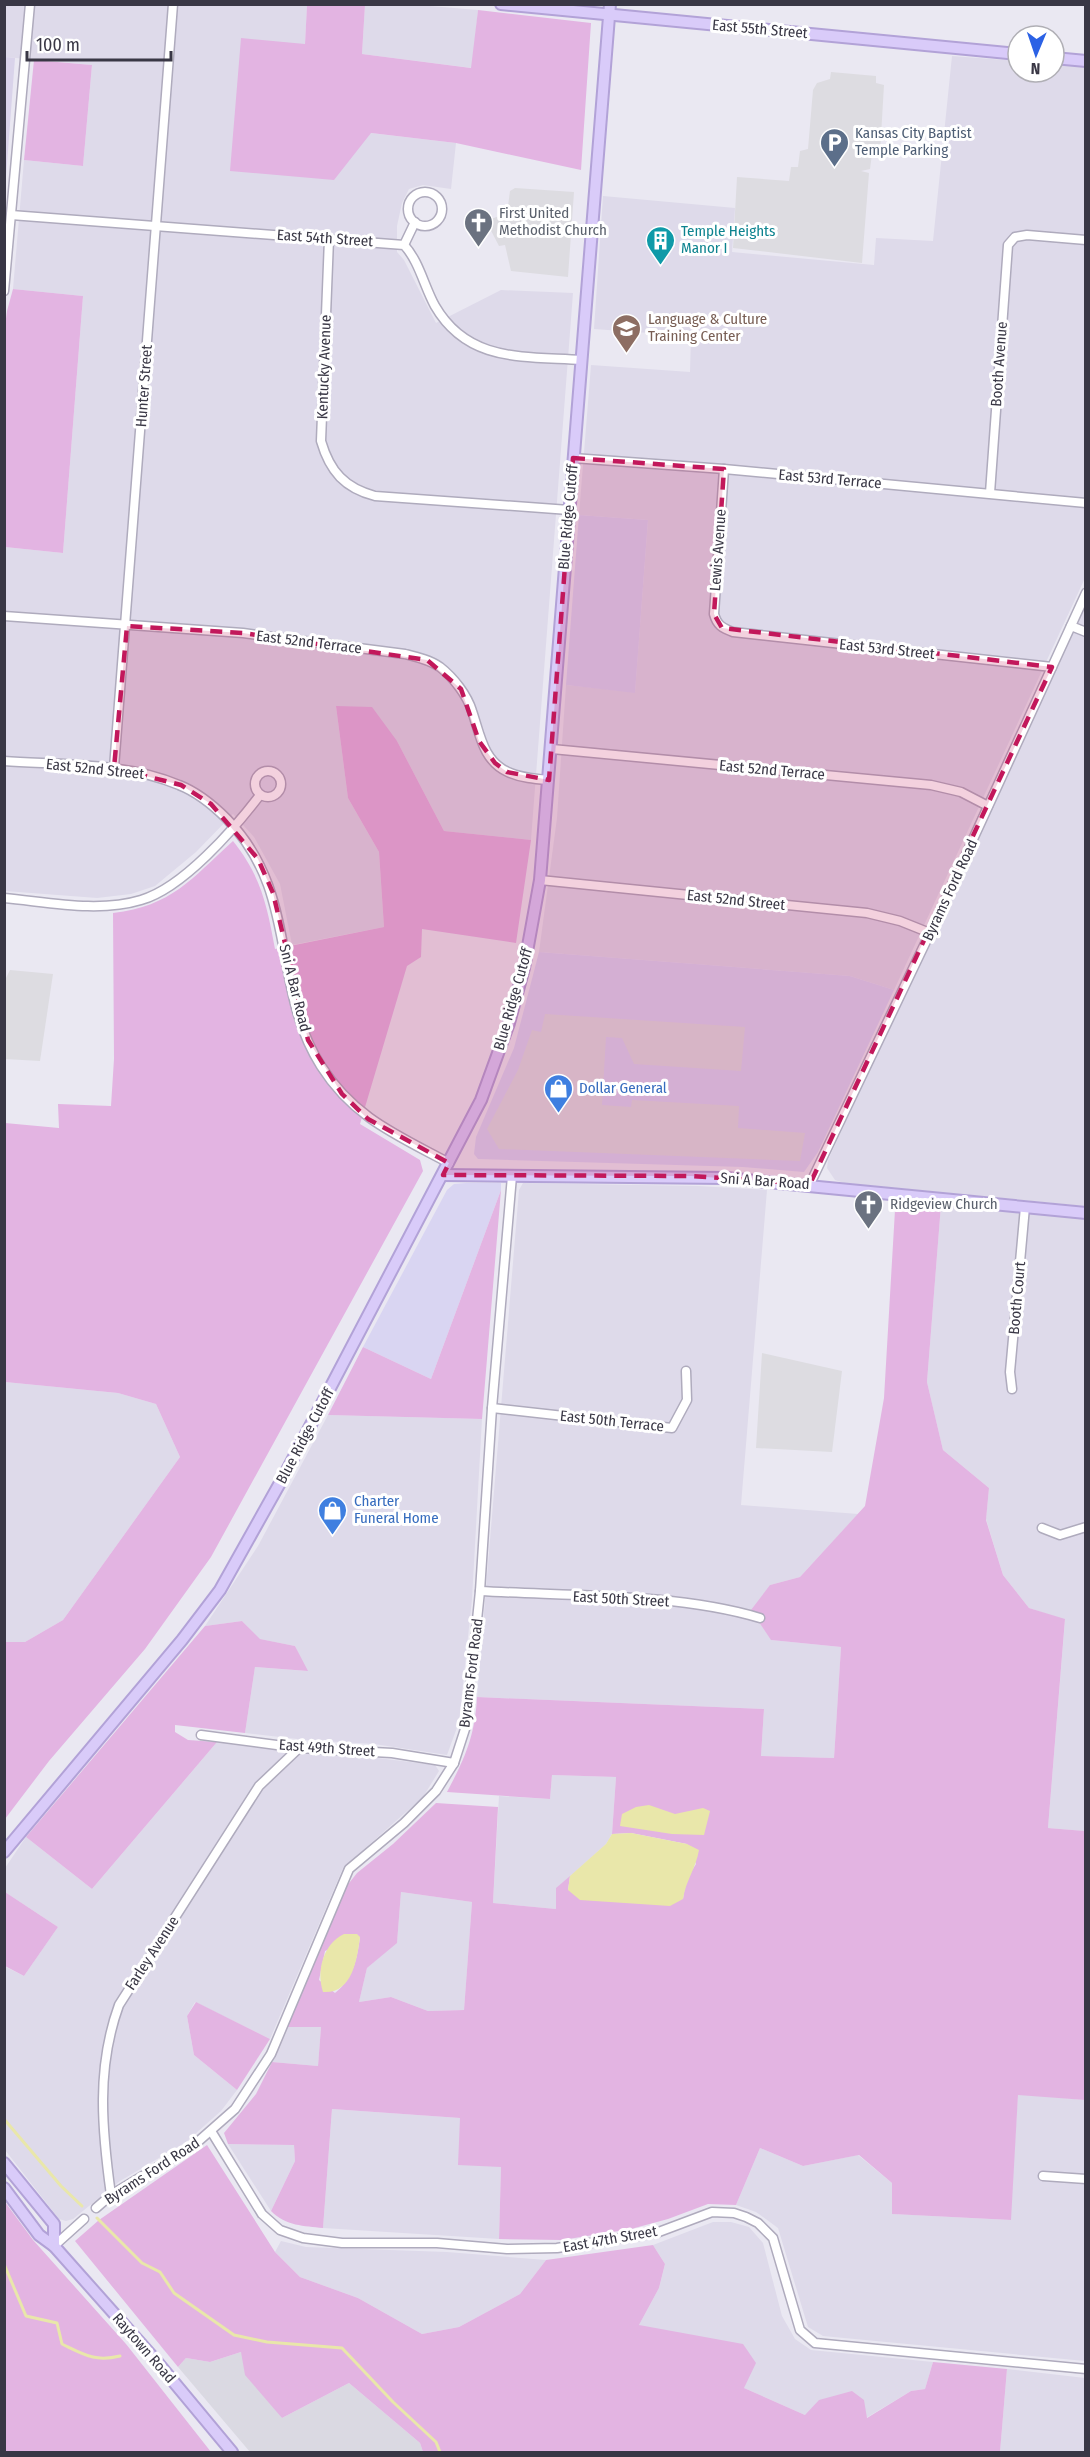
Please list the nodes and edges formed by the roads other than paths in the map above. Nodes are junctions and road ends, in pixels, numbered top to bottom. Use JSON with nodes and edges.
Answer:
{"nodes":[{"id":1,"x":30,"y":4,"type":"edge"},
{"id":2,"x":173,"y":4,"type":"edge"},
{"id":3,"x":501,"y":4,"type":"edge"},
{"id":4,"x":610,"y":10,"type":"edge"},
{"id":5,"x":1006,"y":53,"type":"edge"},
{"id":6,"x":1066,"y":59,"type":"edge"},
{"id":7,"x":1086,"y":61,"type":"edge"},
{"id":8,"x":11,"y":214,"type":"junction"},
{"id":9,"x":415,"y":222,"type":"junction"},
{"id":10,"x":156,"y":226,"type":"junction"},
{"id":11,"x":329,"y":239,"type":"junction"},
{"id":12,"x":1086,"y":240,"type":"edge"},
{"id":13,"x":404,"y":245,"type":"junction"},
{"id":14,"x":4,"y":291,"type":"edge"},
{"id":15,"x":582,"y":360,"type":"junction"},
{"id":16,"x":573,"y":458,"type":"junction"},
{"id":17,"x":724,"y":469,"type":"junction"},
{"id":18,"x":990,"y":494,"type":"junction"},
{"id":19,"x":1086,"y":503,"type":"edge"},
{"id":20,"x":569,"y":510,"type":"junction"},
{"id":21,"x":1086,"y":594,"type":"edge"},
{"id":22,"x":4,"y":616,"type":"edge"},
{"id":23,"x":127,"y":626,"type":"junction"},
{"id":24,"x":1071,"y":626,"type":"junction"},
{"id":25,"x":723,"y":628,"type":"joint"},
{"id":26,"x":1086,"y":632,"type":"edge"},
{"id":27,"x":1052,"y":667,"type":"junction"},
{"id":28,"x":552,"y":749,"type":"junction"},
{"id":29,"x":4,"y":760,"type":"edge"},
{"id":30,"x":114,"y":768,"type":"junction"},
{"id":31,"x":549,"y":780,"type":"junction"},
{"id":32,"x":260,"y":795,"type":"dead end"},
{"id":33,"x":988,"y":806,"type":"junction"},
{"id":34,"x":235,"y":827,"type":"junction"},
{"id":35,"x":540,"y":880,"type":"junction"},
{"id":36,"x":4,"y":898,"type":"edge"},
{"id":37,"x":930,"y":933,"type":"junction"},
{"id":38,"x":449,"y":1163,"type":"junction"},
{"id":39,"x":443,"y":1175,"type":"junction"},
{"id":40,"x":512,"y":1176,"type":"junction"},
{"id":41,"x":810,"y":1184,"type":"junction"},
{"id":42,"x":1025,"y":1207,"type":"junction"},
{"id":43,"x":1086,"y":1213,"type":"edge"},
{"id":44,"x":686,"y":1371,"type":"dead end"},
{"id":45,"x":1012,"y":1389,"type":"dead end"},
{"id":46,"x":492,"y":1408,"type":"junction"},
{"id":47,"x":1086,"y":1527,"type":"edge"},
{"id":48,"x":1042,"y":1528,"type":"dead end"},
{"id":49,"x":480,"y":1591,"type":"junction"},
{"id":50,"x":760,"y":1618,"type":"dead end"},
{"id":51,"x":201,"y":1735,"type":"dead end"},
{"id":52,"x":299,"y":1748,"type":"junction"},
{"id":53,"x":454,"y":1763,"type":"junction"},
{"id":54,"x":4,"y":1852,"type":"edge"},
{"id":55,"x":211,"y":2131,"type":"junction"},
{"id":56,"x":4,"y":2163,"type":"edge"},
{"id":57,"x":1043,"y":2176,"type":"dead end"},
{"id":58,"x":1086,"y":2179,"type":"edge"},
{"id":59,"x":4,"y":2188,"type":"edge"},
{"id":60,"x":111,"y":2196,"type":"junction"},
{"id":61,"x":96,"y":2208,"type":"dead end"},
{"id":62,"x":84,"y":2219,"type":"dead end"},
{"id":63,"x":54,"y":2246,"type":"junction"},
{"id":64,"x":1086,"y":2369,"type":"edge"},
{"id":65,"x":232,"y":2452,"type":"edge"}],
"edges":[{"from":1,"to":8,"type":"street"},
{"from":2,"to":10,"type":"street","name":"Hunter Street"},
{"from":3,"to":4,"type":"main road","name":"East 55th Street"},
{"from":4,"to":5,"type":"main road","name":"East 55th Street"},
{"from":4,"to":15,"type":"main road","name":"Blue Ridge Cutoff"},
{"from":6,"to":7,"type":"main road"},
{"from":8,"to":10,"type":"street","name":"East 54th Street"},
{"from":8,"to":14,"type":"street"},
{"from":9,"to":9,"type":"street"},
{"from":9,"to":13,"type":"street"},
{"from":10,"to":11,"type":"street","name":"East 54th Street"},
{"from":10,"to":23,"type":"street","name":"Hunter Street"},
{"from":11,"to":13,"type":"street","name":"East 54th Street"},
{"from":11,"to":20,"type":"street","name":"Kentucky Avenue"},
{"from":12,"to":18,"type":"street","name":"Booth Avenue"},
{"from":13,"to":15,"type":"street"},
{"from":15,"to":16,"type":"main road","name":"Blue Ridge Cutoff"},
{"from":16,"to":17,"type":"street","name":"East 53rd Terrace"},
{"from":16,"to":20,"type":"main road","name":"Blue Ridge Cutoff"},
{"from":17,"to":18,"type":"street","name":"East 53rd Terrace"},
{"from":17,"to":25,"type":"street","name":"Lewis Avenue"},
{"from":18,"to":19,"type":"street","name":"East 53rd Terrace"},
{"from":20,"to":28,"type":"main road","name":"Blue Ridge Cutoff"},
{"from":21,"to":24,"type":"street","name":"Byrams Ford Road"},
{"from":22,"to":23,"type":"street","name":"East 52nd Terrace"},
{"from":23,"to":30,"type":"street","name":"Hunter Street"},
{"from":23,"to":31,"type":"street","name":"East 52nd Terrace"},
{"from":24,"to":26,"type":"street"},
{"from":24,"to":27,"type":"street","name":"Byrams Ford Road"},
{"from":25,"to":27,"type":"street","name":"East 53rd Street"},
{"from":27,"to":33,"type":"street","name":"Byrams Ford Road"},
{"from":28,"to":31,"type":"main road","name":"Blue Ridge Cutoff"},
{"from":28,"to":33,"type":"street","name":"East 52nd Terrace"},
{"from":29,"to":30,"type":"street","name":"East 52nd Street"},
{"from":30,"to":34,"type":"street","name":"East 52nd Street"},
{"from":31,"to":35,"type":"main road","name":"Blue Ridge Cutoff"},
{"from":32,"to":34,"type":"street"},
{"from":33,"to":37,"type":"street","name":"Byrams Ford Road"},
{"from":34,"to":36,"type":"street"},
{"from":34,"to":38,"type":"street","name":"Sni A Bar Road"},
{"from":35,"to":37,"type":"street","name":"East 52nd Street"},
{"from":35,"to":38,"type":"main road","name":"Blue Ridge Cutoff"},
{"from":37,"to":41,"type":"street","name":"Byrams Ford Road"},
{"from":38,"to":39,"type":"main road","name":"Blue Ridge Cutoff"},
{"from":39,"to":40,"type":"main road","name":"Sni A Bar Road"},
{"from":39,"to":54,"type":"main road","name":"Blue Ridge Cutoff"},
{"from":40,"to":41,"type":"main road","name":"Sni A Bar Road"},
{"from":40,"to":46,"type":"street","name":"Byrams Ford Road"},
{"from":41,"to":42,"type":"main road","name":"Sni A Bar Road"},
{"from":42,"to":43,"type":"main road","name":"Sni A Bar Road"},
{"from":42,"to":45,"type":"street","name":"Booth Court"},
{"from":44,"to":46,"type":"street","name":"East 50th Terrace"},
{"from":46,"to":49,"type":"street","name":"Byrams Ford Road"},
{"from":47,"to":48,"type":"street"},
{"from":49,"to":50,"type":"street","name":"East 50th Street"},
{"from":49,"to":53,"type":"street","name":"Byrams Ford Road"},
{"from":51,"to":52,"type":"street","name":"East 49th Street"},
{"from":52,"to":53,"type":"street","name":"East 49th Street"},
{"from":52,"to":60,"type":"street","name":"Farley Avenue"},
{"from":53,"to":55,"type":"street","name":"Byrams Ford Road"},
{"from":55,"to":60,"type":"street","name":"Byrams Ford Road"},
{"from":55,"to":64,"type":"street","name":"East 47th Street"},
{"from":56,"to":63,"type":"main road"},
{"from":57,"to":58,"type":"street"},
{"from":59,"to":63,"type":"main road","name":"Raytown Road"},
{"from":60,"to":61,"type":"street","name":"Byrams Ford Road"},
{"from":62,"to":63,"type":"street"},
{"from":63,"to":65,"type":"main road","name":"Raytown Road"}]}
